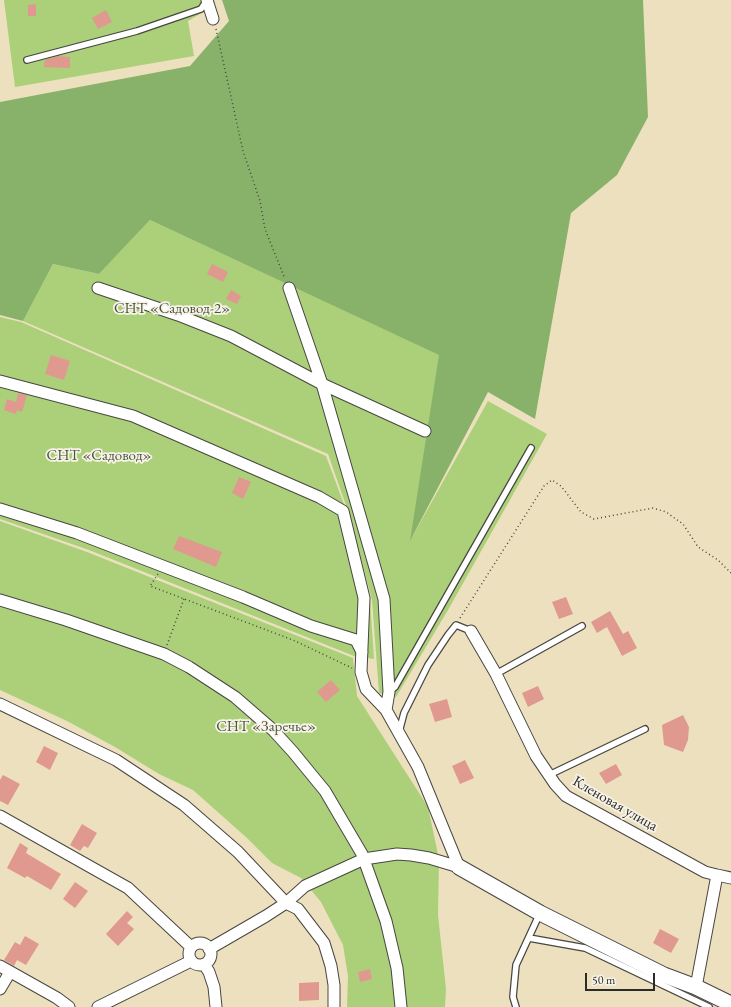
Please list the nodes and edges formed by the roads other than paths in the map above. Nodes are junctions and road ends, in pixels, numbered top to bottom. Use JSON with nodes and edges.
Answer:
{"nodes":[{"id":1,"x":207,"y":0,"type":"edge"},
{"id":2,"x":213,"y":19,"type":"road end"},
{"id":3,"x":27,"y":60,"type":"dead end"},
{"id":4,"x":98,"y":288,"type":"dead end"},
{"id":5,"x":289,"y":288,"type":"road end"},
{"id":6,"x":0,"y":381,"type":"edge"},
{"id":7,"x":322,"y":384,"type":"junction"},
{"id":8,"x":425,"y":431,"type":"dead end"},
{"id":9,"x":530,"y":448,"type":"dead end"},
{"id":10,"x":0,"y":508,"type":"edge"},
{"id":11,"x":0,"y":600,"type":"edge"},
{"id":12,"x":582,"y":626,"type":"dead end"},
{"id":13,"x":471,"y":631,"type":"joint"},
{"id":14,"x":362,"y":654,"type":"junction"},
{"id":15,"x":496,"y":674,"type":"junction"},
{"id":16,"x":389,"y":692,"type":"junction"},
{"id":17,"x":0,"y":704,"type":"edge"},
{"id":18,"x":386,"y":710,"type":"junction"},
{"id":19,"x":645,"y":729,"type":"dead end"},
{"id":20,"x":399,"y":732,"type":"junction"},
{"id":21,"x":549,"y":775,"type":"junction"},
{"id":22,"x":0,"y":816,"type":"edge"},
{"id":23,"x":364,"y":859,"type":"junction"},
{"id":24,"x":459,"y":867,"type":"junction"},
{"id":25,"x":717,"y":875,"type":"junction"},
{"id":26,"x":731,"y":878,"type":"edge"},
{"id":27,"x":286,"y":903,"type":"junction"},
{"id":28,"x":540,"y":913,"type":"junction"},
{"id":29,"x":529,"y":938,"type":"junction"},
{"id":30,"x":191,"y":947,"type":"junction"},
{"id":31,"x":209,"y":949,"type":"junction"},
{"id":32,"x":190,"y":960,"type":"junction"},
{"id":33,"x":204,"y":964,"type":"junction"},
{"id":34,"x":0,"y":966,"type":"edge"},
{"id":35,"x":10,"y":972,"type":"junction"},
{"id":36,"x":696,"y":987,"type":"junction"},
{"id":37,"x":0,"y":989,"type":"edge"},
{"id":38,"x":731,"y":1004,"type":"edge"},
{"id":39,"x":69,"y":1007,"type":"edge"},
{"id":40,"x":98,"y":1007,"type":"edge"},
{"id":41,"x":216,"y":1007,"type":"edge"},
{"id":42,"x":334,"y":1007,"type":"edge"},
{"id":43,"x":401,"y":1007,"type":"edge"},
{"id":44,"x":516,"y":1007,"type":"edge"},
{"id":45,"x":709,"y":1007,"type":"edge"}],
"edges":[{"from":1,"to":2,"type":"street"},
{"from":1,"to":3,"type":"lane"},
{"from":4,"to":7,"type":"street"},
{"from":5,"to":7,"type":"street"},
{"from":6,"to":14,"type":"street"},
{"from":7,"to":8,"type":"street"},
{"from":7,"to":16,"type":"street"},
{"from":9,"to":16,"type":"lane"},
{"from":10,"to":14,"type":"street"},
{"from":11,"to":23,"type":"street"},
{"from":12,"to":15,"type":"lane"},
{"from":13,"to":15,"type":"street","name":"Кленовая улица"},
{"from":13,"to":20,"type":"lane"},
{"from":14,"to":18,"type":"street"},
{"from":15,"to":21,"type":"street","name":"Кленовая улица"},
{"from":16,"to":18,"type":"street"},
{"from":17,"to":27,"type":"street"},
{"from":18,"to":20,"type":"street"},
{"from":19,"to":21,"type":"lane"},
{"from":20,"to":24,"type":"street"},
{"from":21,"to":25,"type":"street","name":"Кленовая улица"},
{"from":22,"to":30,"type":"street"},
{"from":23,"to":24,"type":"street"},
{"from":23,"to":27,"type":"street"},
{"from":23,"to":43,"type":"street"},
{"from":24,"to":28,"type":"street"},
{"from":25,"to":26,"type":"street","name":"Кленовая улица"},
{"from":25,"to":36,"type":"street"},
{"from":27,"to":31,"type":"street"},
{"from":27,"to":42,"type":"street"},
{"from":28,"to":29,"type":"lane"},
{"from":28,"to":36,"type":"street"},
{"from":29,"to":44,"type":"lane"},
{"from":29,"to":45,"type":"lane"},
{"from":30,"to":31,"type":"street"},
{"from":30,"to":32,"type":"street"},
{"from":31,"to":33,"type":"street"},
{"from":32,"to":33,"type":"street"},
{"from":32,"to":40,"type":"street"},
{"from":33,"to":41,"type":"street"},
{"from":34,"to":35,"type":"street"},
{"from":35,"to":37,"type":"street"},
{"from":35,"to":39,"type":"street"},
{"from":36,"to":38,"type":"street"}]}
